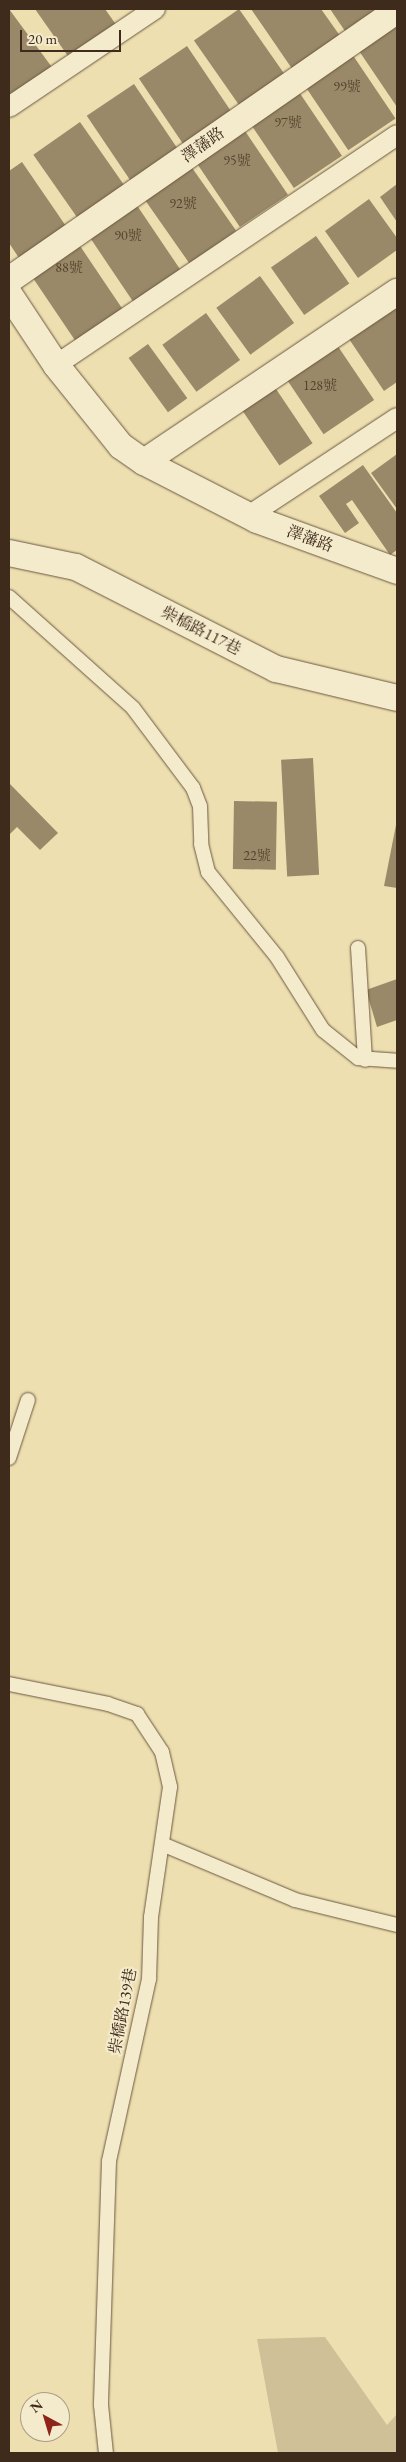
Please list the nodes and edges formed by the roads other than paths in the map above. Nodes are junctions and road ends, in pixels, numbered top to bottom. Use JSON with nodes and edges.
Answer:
{"nodes":[{"id":1,"x":155,"y":9,"type":"edge"},
{"id":2,"x":397,"y":10,"type":"edge"},
{"id":3,"x":9,"y":107,"type":"edge"},
{"id":4,"x":397,"y":135,"type":"edge"},
{"id":5,"x":9,"y":280,"type":"edge"},
{"id":6,"x":397,"y":292,"type":"edge"},
{"id":7,"x":9,"y":294,"type":"edge"},
{"id":8,"x":56,"y":365,"type":"junction"},
{"id":9,"x":397,"y":418,"type":"edge"},
{"id":10,"x":144,"y":462,"type":"junction"},
{"id":11,"x":250,"y":516,"type":"junction"},
{"id":12,"x":9,"y":553,"type":"edge"},
{"id":13,"x":397,"y":571,"type":"edge"},
{"id":14,"x":9,"y":597,"type":"edge"},
{"id":15,"x":397,"y":698,"type":"edge"},
{"id":16,"x":358,"y":948,"type":"dead end"},
{"id":17,"x":365,"y":1060,"type":"junction"},
{"id":18,"x":397,"y":1061,"type":"edge"},
{"id":19,"x":28,"y":1400,"type":"dead end"},
{"id":20,"x":9,"y":1458,"type":"edge"},
{"id":21,"x":9,"y":1684,"type":"edge"},
{"id":22,"x":162,"y":1844,"type":"junction"},
{"id":23,"x":397,"y":1925,"type":"edge"},
{"id":24,"x":106,"y":2453,"type":"edge"}],
"edges":[{"from":1,"to":3,"type":"street"},
{"from":2,"to":5,"type":"street","name":"澤藩路"},
{"from":4,"to":8,"type":"street"},
{"from":6,"to":10,"type":"street"},
{"from":7,"to":8,"type":"street","name":"澤藩路"},
{"from":8,"to":10,"type":"street","name":"澤藩路"},
{"from":9,"to":11,"type":"street"},
{"from":10,"to":11,"type":"street","name":"澤藩路"},
{"from":11,"to":13,"type":"street","name":"澤藩路"},
{"from":12,"to":15,"type":"street","name":"柴橋路117巷"},
{"from":14,"to":17,"type":"lane"},
{"from":16,"to":17,"type":"lane"},
{"from":17,"to":18,"type":"lane"},
{"from":19,"to":20,"type":"lane"},
{"from":21,"to":22,"type":"lane","name":"柴橋路139巷"},
{"from":22,"to":23,"type":"lane"},
{"from":22,"to":24,"type":"lane","name":"柴橋路139巷"}]}
